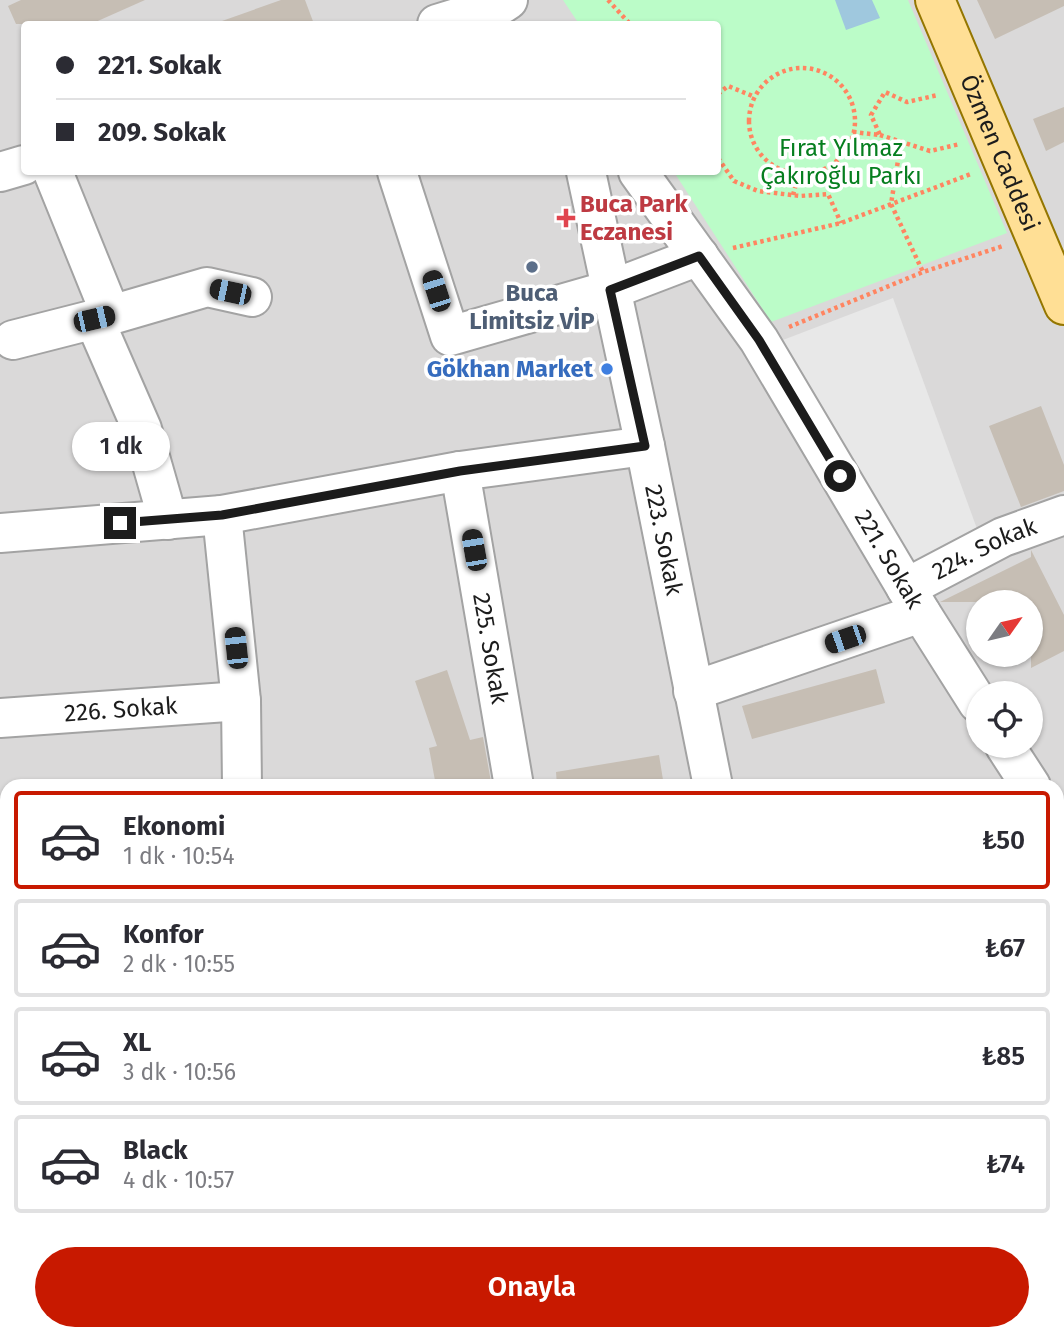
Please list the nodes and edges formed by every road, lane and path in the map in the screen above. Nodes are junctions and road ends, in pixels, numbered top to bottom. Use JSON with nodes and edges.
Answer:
{"nodes":[{"id":1,"x":608,"y":0,"type":"edge"},
{"id":2,"x":936,"y":0,"type":"edge"},
{"id":3,"x":508,"y":7,"type":"edge"},
{"id":4,"x":450,"y":21,"type":"edge"},
{"id":5,"x":627,"y":21,"type":"edge"},
{"id":6,"x":973,"y":86,"type":"junction"},
{"id":7,"x":721,"y":92,"type":"edge"},
{"id":8,"x":755,"y":97,"type":"junction"},
{"id":9,"x":853,"y":132,"type":"junction"},
{"id":10,"x":880,"y":135,"type":"junction"},
{"id":11,"x":901,"y":142,"type":"junction"},
{"id":12,"x":999,"y":148,"type":"junction"},
{"id":13,"x":721,"y":162,"type":"edge"},
{"id":14,"x":21,"y":165,"type":"edge"},
{"id":15,"x":0,"y":172,"type":"edge"},
{"id":16,"x":799,"y":173,"type":"junction"},
{"id":17,"x":54,"y":175,"type":"edge"},
{"id":18,"x":398,"y":175,"type":"edge"},
{"id":19,"x":587,"y":175,"type":"edge"},
{"id":20,"x":640,"y":175,"type":"edge"},
{"id":21,"x":793,"y":195,"type":"junction"},
{"id":22,"x":891,"y":204,"type":"junction"},
{"id":23,"x":841,"y":223,"type":"junction"},
{"id":24,"x":1035,"y":235,"type":"junction"},
{"id":25,"x":699,"y":256,"type":"junction"},
{"id":26,"x":923,"y":272,"type":"junction"},
{"id":27,"x":610,"y":290,"type":"junction"},
{"id":28,"x":1061,"y":291,"type":"edge"},
{"id":29,"x":252,"y":297,"type":"dead end"},
{"id":30,"x":102,"y":317,"type":"junction"},
{"id":31,"x":13,"y":340,"type":"dead end"},
{"id":32,"x":759,"y":340,"type":"junction"},
{"id":33,"x":645,"y":446,"type":"junction"},
{"id":34,"x":460,"y":471,"type":"junction"},
{"id":35,"x":222,"y":515,"type":"junction"},
{"id":36,"x":1064,"y":515,"type":"edge"},
{"id":37,"x":168,"y":520,"type":"junction"},
{"id":38,"x":0,"y":533,"type":"edge"},
{"id":39,"x":914,"y":600,"type":"junction"},
{"id":40,"x":966,"y":684,"type":"edge"},
{"id":41,"x":693,"y":691,"type":"junction"},
{"id":42,"x":241,"y":701,"type":"junction"},
{"id":43,"x":0,"y":718,"type":"edge"},
{"id":44,"x":1013,"y":758,"type":"edge"},
{"id":45,"x":243,"y":779,"type":"edge"},
{"id":46,"x":513,"y":779,"type":"edge"},
{"id":47,"x":712,"y":779,"type":"edge"},
{"id":48,"x":1026,"y":779,"type":"edge"}],
"edges":[{"from":1,"to":5,"type":"path"},
{"from":2,"to":6,"type":"main road","name":"Özmen Caddesi"},
{"from":3,"to":4,"type":"street"},
{"from":6,"to":10,"type":"path"},
{"from":6,"to":12,"type":"main road","name":"Özmen Caddesi"},
{"from":7,"to":8,"type":"path"},
{"from":8,"to":9,"type":"path"},
{"from":8,"to":16,"type":"path"},
{"from":9,"to":10,"type":"path"},
{"from":9,"to":16,"type":"path"},
{"from":10,"to":11,"type":"path"},
{"from":11,"to":12,"type":"path"},
{"from":11,"to":22,"type":"path"},
{"from":12,"to":22,"type":"path"},
{"from":12,"to":24,"type":"main road","name":"Özmen Caddesi"},
{"from":13,"to":21,"type":"path"},
{"from":14,"to":15,"type":"street"},
{"from":16,"to":21,"type":"path"},
{"from":17,"to":30,"type":"street"},
{"from":18,"to":27,"type":"street"},
{"from":19,"to":27,"type":"street","name":"223. Sokak"},
{"from":20,"to":25,"type":"street","name":"221. Sokak"},
{"from":21,"to":23,"type":"path"},
{"from":22,"to":23,"type":"path"},
{"from":22,"to":26,"type":"path"},
{"from":23,"to":25,"type":"path"},
{"from":24,"to":26,"type":"path"},
{"from":24,"to":28,"type":"main road","name":"Özmen Caddesi"},
{"from":25,"to":27,"type":"street"},
{"from":25,"to":32,"type":"street","name":"221. Sokak"},
{"from":26,"to":32,"type":"path"},
{"from":27,"to":33,"type":"street","name":"223. Sokak"},
{"from":29,"to":30,"type":"street"},
{"from":30,"to":31,"type":"street"},
{"from":30,"to":37,"type":"street"},
{"from":32,"to":39,"type":"street","name":"221. Sokak"},
{"from":33,"to":34,"type":"street"},
{"from":33,"to":41,"type":"street","name":"223. Sokak"},
{"from":34,"to":35,"type":"street"},
{"from":34,"to":46,"type":"street","name":"225. Sokak"},
{"from":35,"to":37,"type":"street"},
{"from":35,"to":42,"type":"street"},
{"from":36,"to":39,"type":"street","name":"224. Sokak"},
{"from":37,"to":38,"type":"street"},
{"from":39,"to":40,"type":"street","name":"221. Sokak"},
{"from":39,"to":41,"type":"street","name":"224. Sokak"},
{"from":41,"to":47,"type":"street","name":"223. Sokak"},
{"from":42,"to":43,"type":"street","name":"226. Sokak"},
{"from":42,"to":45,"type":"street"},
{"from":44,"to":48,"type":"street"}]}
